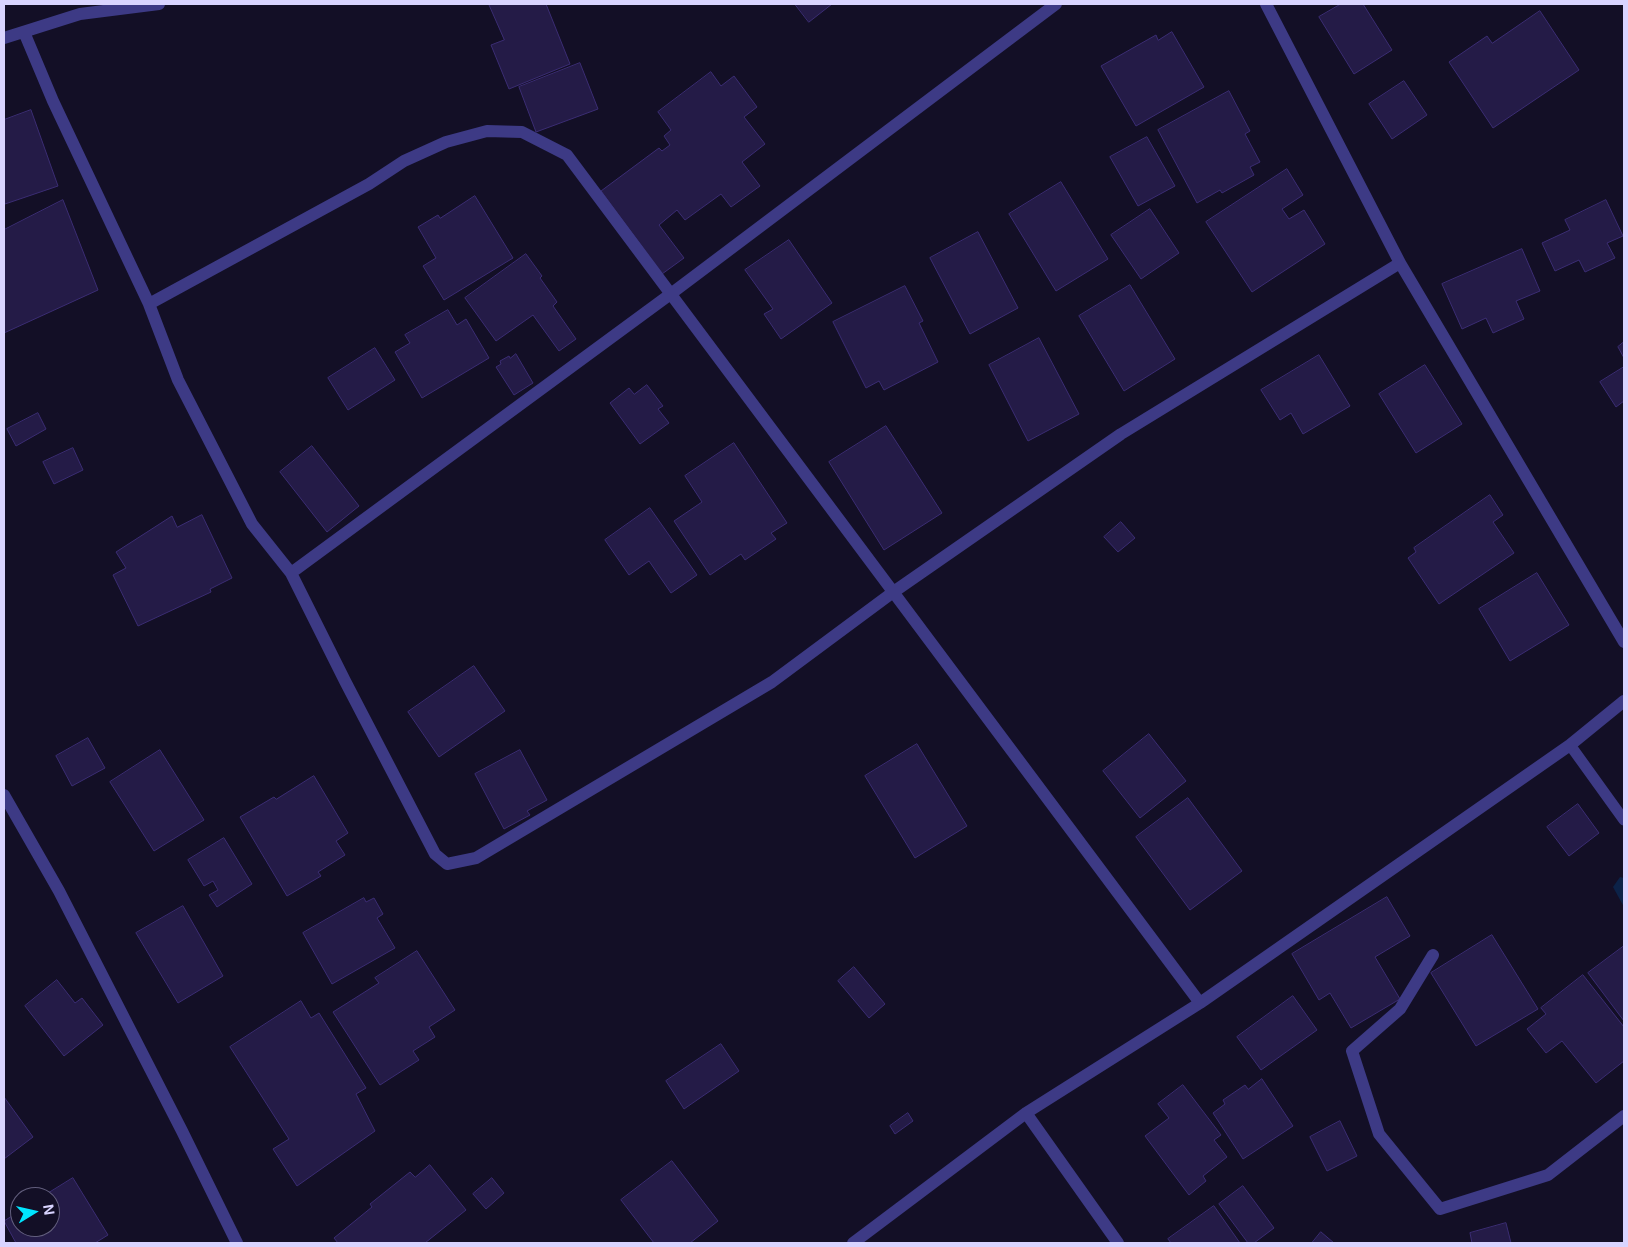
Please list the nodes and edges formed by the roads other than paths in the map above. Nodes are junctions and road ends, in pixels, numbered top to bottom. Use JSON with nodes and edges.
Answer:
{"nodes":[{"id":1,"x":159,"y":4,"type":"edge"},
{"id":2,"x":1056,"y":4,"type":"edge"},
{"id":3,"x":1266,"y":4,"type":"edge"},
{"id":4,"x":24,"y":32,"type":"junction"},
{"id":5,"x":4,"y":38,"type":"edge"},
{"id":6,"x":1400,"y":263,"type":"junction"},
{"id":7,"x":672,"y":293,"type":"junction"},
{"id":8,"x":149,"y":304,"type":"junction"},
{"id":9,"x":291,"y":573,"type":"junction"},
{"id":10,"x":892,"y":592,"type":"junction"},
{"id":11,"x":1624,"y":642,"type":"edge"},
{"id":12,"x":1624,"y":701,"type":"edge"},
{"id":13,"x":1570,"y":745,"type":"junction"},
{"id":14,"x":4,"y":795,"type":"edge"},
{"id":15,"x":1624,"y":820,"type":"edge"},
{"id":16,"x":1434,"y":955,"type":"dead end"},
{"id":17,"x":1200,"y":1003,"type":"junction"},
{"id":18,"x":1026,"y":1113,"type":"junction"},
{"id":19,"x":1624,"y":1116,"type":"edge"},
{"id":20,"x":237,"y":1243,"type":"edge"},
{"id":21,"x":853,"y":1243,"type":"edge"},
{"id":22,"x":1118,"y":1243,"type":"edge"}],
"edges":[{"from":1,"to":4,"type":"street"},
{"from":2,"to":7,"type":"street"},
{"from":3,"to":6,"type":"street"},
{"from":4,"to":5,"type":"street"},
{"from":4,"to":8,"type":"street"},
{"from":6,"to":10,"type":"street"},
{"from":6,"to":11,"type":"street"},
{"from":7,"to":8,"type":"street"},
{"from":7,"to":9,"type":"street"},
{"from":7,"to":10,"type":"street"},
{"from":8,"to":9,"type":"street"},
{"from":9,"to":10,"type":"street"},
{"from":10,"to":17,"type":"street"},
{"from":12,"to":13,"type":"street"},
{"from":13,"to":15,"type":"lane"},
{"from":13,"to":17,"type":"street"},
{"from":14,"to":20,"type":"street"},
{"from":16,"to":19,"type":"street"},
{"from":17,"to":18,"type":"street"},
{"from":18,"to":21,"type":"street"},
{"from":18,"to":22,"type":"street"}]}
